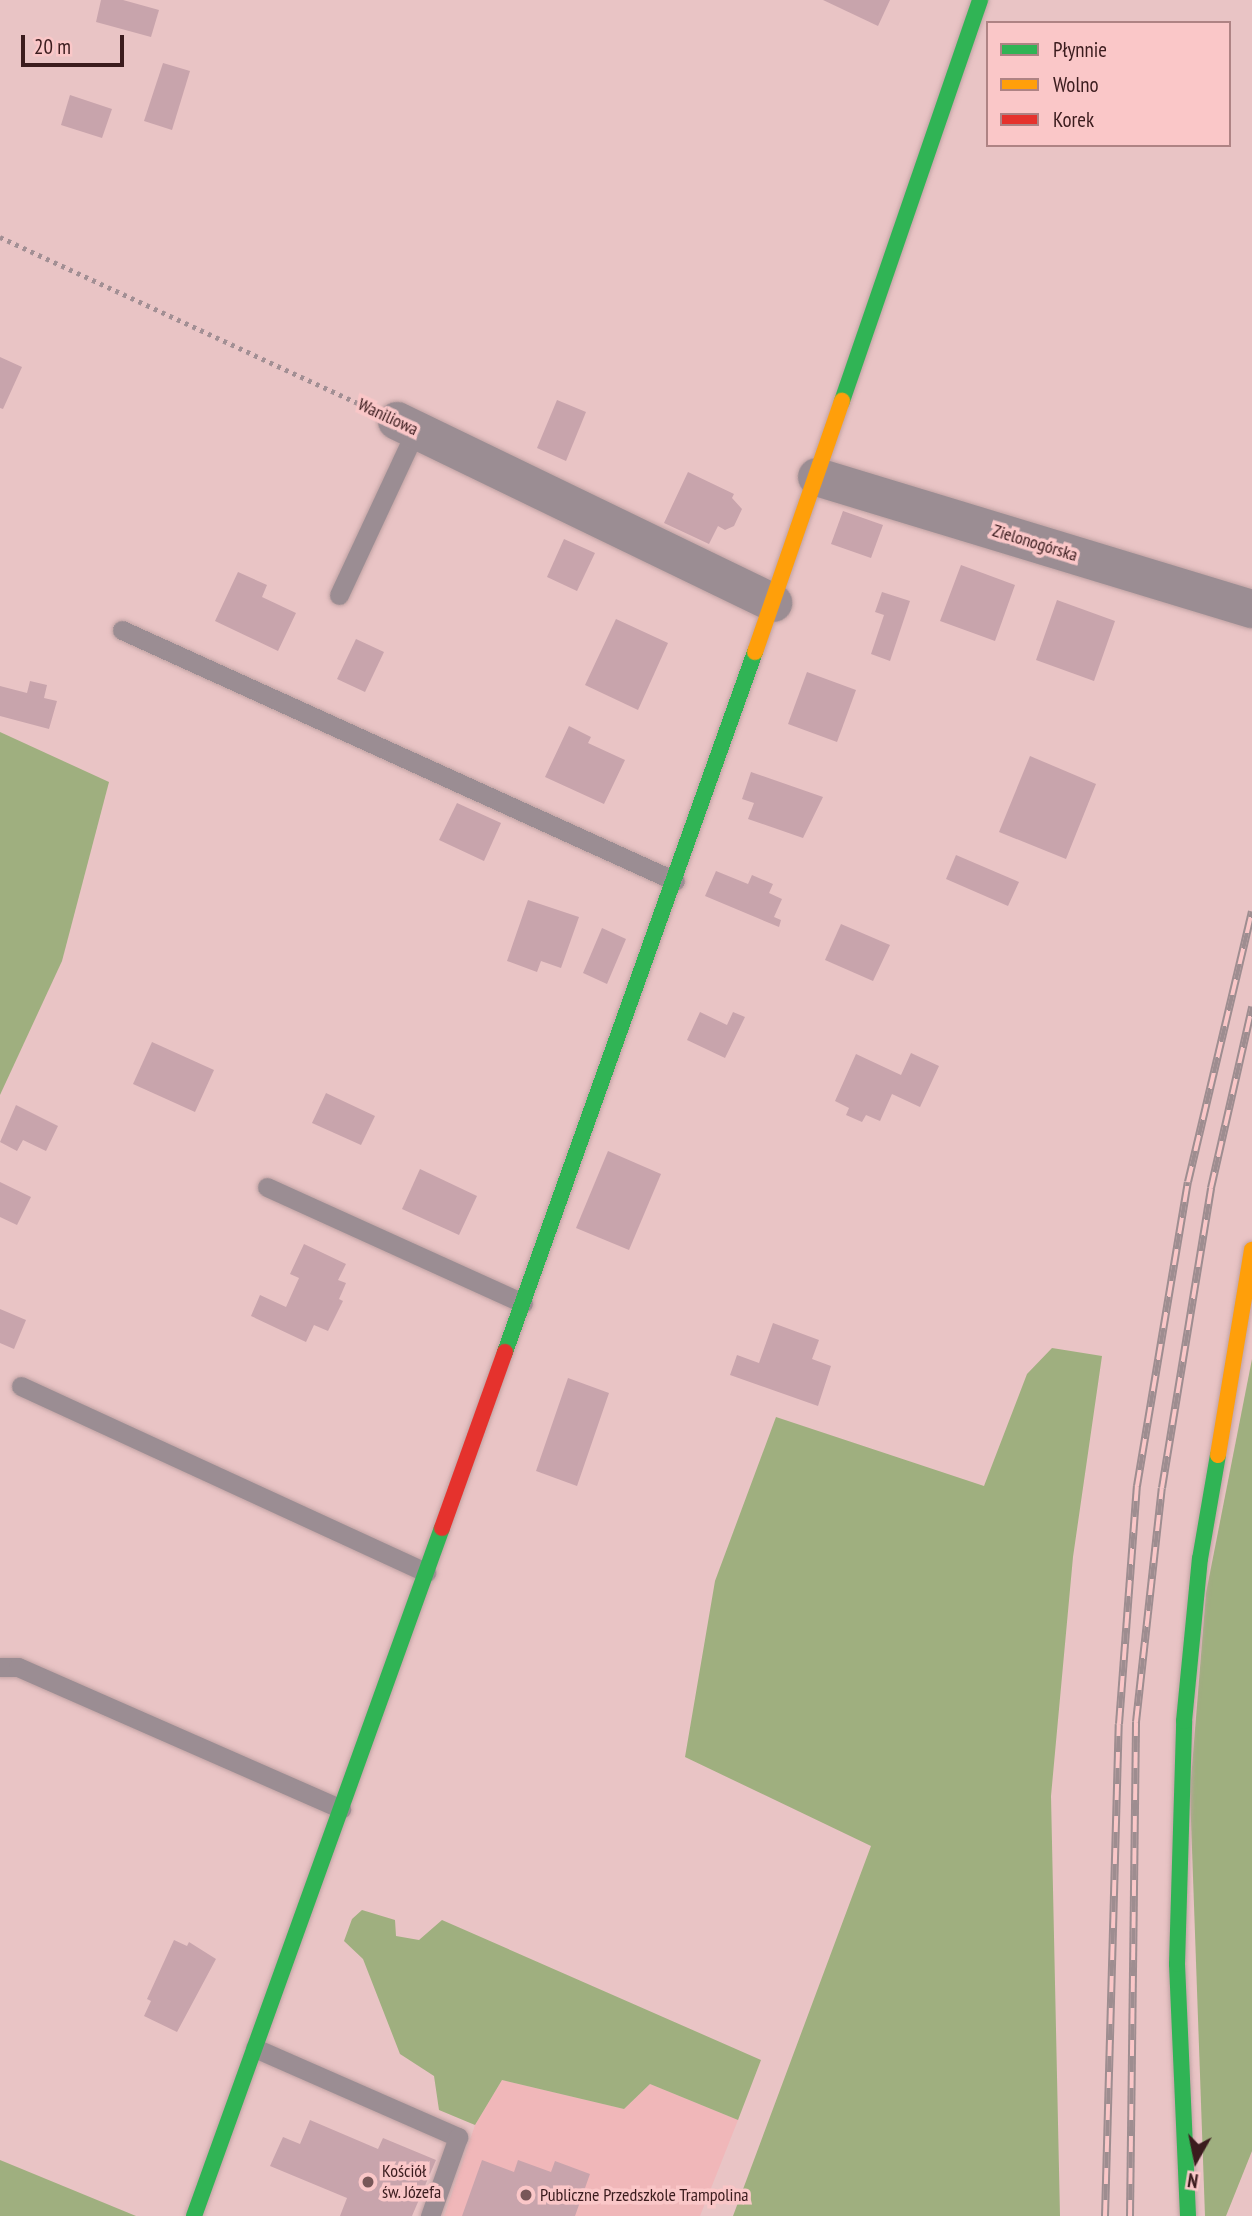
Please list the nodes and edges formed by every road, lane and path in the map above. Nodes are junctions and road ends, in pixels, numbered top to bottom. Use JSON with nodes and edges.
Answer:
{"nodes":[{"id":1,"x":980,"y":0,"type":"edge"},
{"id":2,"x":0,"y":237,"type":"edge"},
{"id":3,"x":406,"y":426,"type":"junction"},
{"id":4,"x":817,"y":477,"type":"junction"},
{"id":5,"x":339,"y":595,"type":"dead end"},
{"id":6,"x":773,"y":603,"type":"junction"},
{"id":7,"x":1252,"y":609,"type":"edge"},
{"id":8,"x":122,"y":630,"type":"dead end"},
{"id":9,"x":676,"y":881,"type":"junction"},
{"id":10,"x":267,"y":1187,"type":"dead end"},
{"id":11,"x":1252,"y":1250,"type":"edge"},
{"id":12,"x":523,"y":1303,"type":"junction"},
{"id":13,"x":21,"y":1386,"type":"dead end"},
{"id":14,"x":426,"y":1572,"type":"junction"},
{"id":15,"x":0,"y":1667,"type":"edge"},
{"id":16,"x":341,"y":1809,"type":"junction"},
{"id":17,"x":255,"y":2048,"type":"junction"},
{"id":18,"x":194,"y":2216,"type":"edge"},
{"id":19,"x":430,"y":2216,"type":"edge"},
{"id":20,"x":1188,"y":2216,"type":"edge"}],
"edges":[{"from":1,"to":4,"type":"street"},
{"from":2,"to":3,"type":"path","name":"Waniliowa"},
{"from":3,"to":5,"type":"lane"},
{"from":3,"to":6,"type":"street","name":"Waniliowa"},
{"from":4,"to":6,"type":"street"},
{"from":4,"to":7,"type":"street","name":"Zielonogórska"},
{"from":6,"to":9,"type":"street"},
{"from":8,"to":9,"type":"lane"},
{"from":9,"to":12,"type":"street"},
{"from":10,"to":12,"type":"lane"},
{"from":11,"to":20,"type":"street"},
{"from":12,"to":14,"type":"street"},
{"from":13,"to":14,"type":"lane"},
{"from":14,"to":16,"type":"street"},
{"from":15,"to":16,"type":"lane"},
{"from":16,"to":17,"type":"street"},
{"from":17,"to":18,"type":"street"},
{"from":17,"to":19,"type":"lane"}]}
